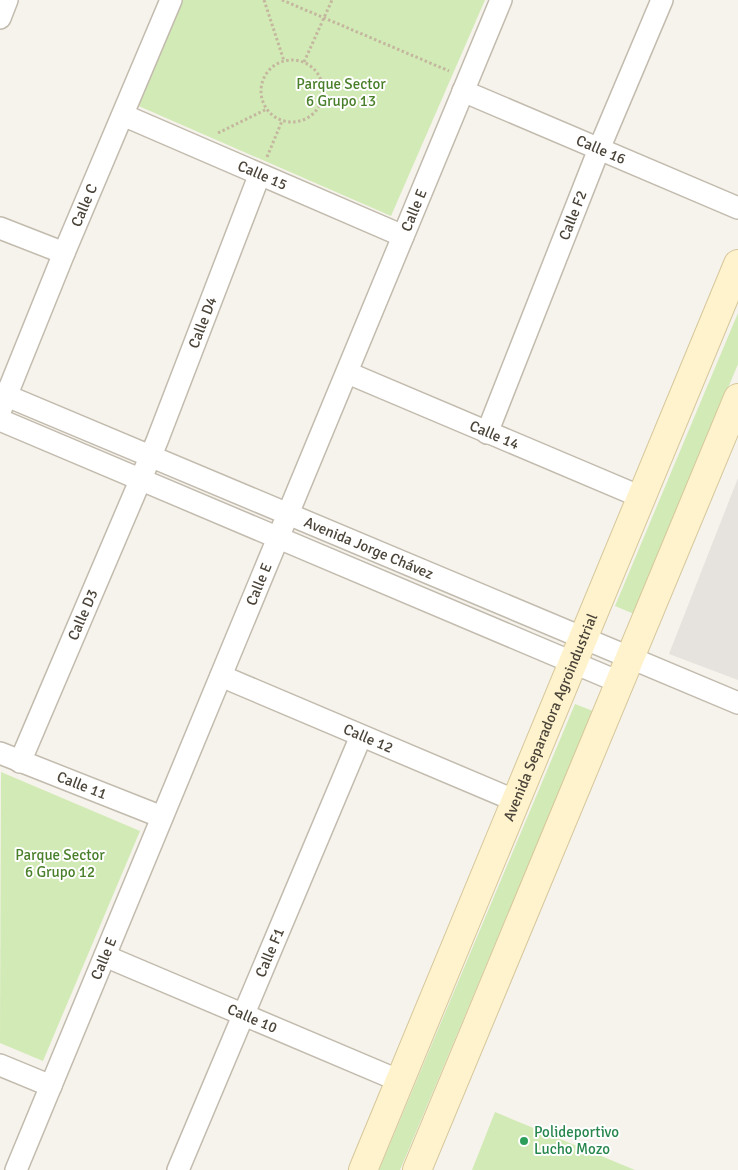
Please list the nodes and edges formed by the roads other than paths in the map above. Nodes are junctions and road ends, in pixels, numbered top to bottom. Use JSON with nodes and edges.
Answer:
{"nodes":[{"id":1,"x":7,"y":0,"type":"edge"},
{"id":2,"x":170,"y":0,"type":"edge"},
{"id":3,"x":501,"y":0,"type":"edge"},
{"id":4,"x":662,"y":0,"type":"edge"},
{"id":5,"x":0,"y":18,"type":"edge"},
{"id":6,"x":465,"y":85,"type":"junction"},
{"id":7,"x":123,"y":115,"type":"junction"},
{"id":8,"x":599,"y":149,"type":"junction"},
{"id":9,"x":264,"y":163,"type":"junction"},
{"id":10,"x":738,"y":208,"type":"edge"},
{"id":11,"x":0,"y":228,"type":"edge"},
{"id":12,"x":403,"y":236,"type":"junction"},
{"id":13,"x":64,"y":253,"type":"junction"},
{"id":14,"x":738,"y":264,"type":"edge"},
{"id":15,"x":348,"y":373,"type":"junction"},
{"id":16,"x":738,"y":398,"type":"edge"},
{"id":17,"x":2,"y":400,"type":"edge"},
{"id":18,"x":0,"y":420,"type":"edge"},
{"id":19,"x":487,"y":433,"type":"junction"},
{"id":20,"x":146,"y":469,"type":"junction"},
{"id":21,"x":641,"y":497,"type":"junction"},
{"id":22,"x":288,"y":514,"type":"junction"},
{"id":23,"x":278,"y":537,"type":"junction"},
{"id":24,"x":578,"y":650,"type":"junction"},
{"id":25,"x":630,"y":658,"type":"junction"},
{"id":26,"x":221,"y":676,"type":"junction"},
{"id":27,"x":619,"y":682,"type":"junction"},
{"id":28,"x":738,"y":703,"type":"edge"},
{"id":29,"x":360,"y":736,"type":"junction"},
{"id":30,"x":0,"y":753,"type":"edge"},
{"id":31,"x":20,"y":762,"type":"junction"},
{"id":32,"x":516,"y":801,"type":"junction"},
{"id":33,"x":162,"y":817,"type":"junction"},
{"id":34,"x":105,"y":956,"type":"junction"},
{"id":35,"x":244,"y":1015,"type":"junction"},
{"id":36,"x":0,"y":1065,"type":"edge"},
{"id":37,"x":400,"y":1081,"type":"junction"},
{"id":38,"x":51,"y":1086,"type":"junction"},
{"id":39,"x":16,"y":1170,"type":"edge"},
{"id":40,"x":178,"y":1170,"type":"edge"},
{"id":41,"x":363,"y":1170,"type":"edge"},
{"id":42,"x":416,"y":1170,"type":"edge"}],
"edges":[{"from":1,"to":5,"type":"street"},
{"from":2,"to":7,"type":"street","name":"Calle C"},
{"from":3,"to":6,"type":"street","name":"Calle E"},
{"from":4,"to":8,"type":"street","name":"Calle F2"},
{"from":6,"to":8,"type":"street","name":"Calle 16"},
{"from":6,"to":12,"type":"street","name":"Calle E"},
{"from":7,"to":9,"type":"street","name":"Calle 15"},
{"from":7,"to":13,"type":"street","name":"Calle C"},
{"from":8,"to":10,"type":"street","name":"Calle 16"},
{"from":8,"to":19,"type":"street","name":"Calle F2"},
{"from":9,"to":12,"type":"street","name":"Calle 15"},
{"from":9,"to":20,"type":"street","name":"Calle D4"},
{"from":11,"to":13,"type":"street"},
{"from":12,"to":15,"type":"street","name":"Calle E"},
{"from":13,"to":17,"type":"street","name":"Calle C"},
{"from":14,"to":21,"type":"street","name":"Avenida Separadora Agroindustrial"},
{"from":15,"to":19,"type":"street","name":"Calle 14"},
{"from":15,"to":22,"type":"street","name":"Calle E"},
{"from":16,"to":25,"type":"street"},
{"from":17,"to":20,"type":"street","name":"Avenida Jorge Chávez"},
{"from":18,"to":20,"type":"street","name":"Avenida Jorge Chávez"},
{"from":19,"to":21,"type":"street","name":"Calle 14"},
{"from":20,"to":22,"type":"street","name":"Avenida Jorge Chávez"},
{"from":20,"to":23,"type":"street","name":"Avenida Jorge Chávez"},
{"from":20,"to":31,"type":"street","name":"Calle D3"},
{"from":21,"to":24,"type":"street","name":"Avenida Separadora Agroindustrial"},
{"from":22,"to":23,"type":"street","name":"Calle E"},
{"from":22,"to":24,"type":"street","name":"Avenida Jorge Chávez"},
{"from":23,"to":24,"type":"street","name":"Avenida Jorge Chávez"},
{"from":23,"to":26,"type":"street","name":"Calle E"},
{"from":24,"to":25,"type":"street","name":"Avenida Jorge Chávez"},
{"from":24,"to":27,"type":"street","name":"Avenida Jorge Chávez"},
{"from":24,"to":32,"type":"street","name":"Avenida Separadora Agroindustrial"},
{"from":25,"to":27,"type":"street"},
{"from":25,"to":28,"type":"street","name":"Avenida Jorge Chávez"},
{"from":26,"to":29,"type":"street","name":"Calle 12"},
{"from":26,"to":33,"type":"street","name":"Calle E"},
{"from":27,"to":42,"type":"street"},
{"from":29,"to":32,"type":"street","name":"Calle 12"},
{"from":29,"to":35,"type":"street","name":"Calle F1"},
{"from":30,"to":31,"type":"street","name":"Calle 11"},
{"from":31,"to":33,"type":"street","name":"Calle 11"},
{"from":32,"to":37,"type":"street","name":"Avenida Separadora Agroindustrial"},
{"from":33,"to":34,"type":"street","name":"Calle E"},
{"from":34,"to":35,"type":"street","name":"Calle 10"},
{"from":34,"to":38,"type":"street","name":"Calle E"},
{"from":35,"to":37,"type":"street","name":"Calle 10"},
{"from":35,"to":40,"type":"street","name":"Calle F1"},
{"from":36,"to":38,"type":"street"},
{"from":37,"to":41,"type":"street","name":"Avenida Separadora Agroindustrial"},
{"from":38,"to":39,"type":"street","name":"Calle E"}]}
